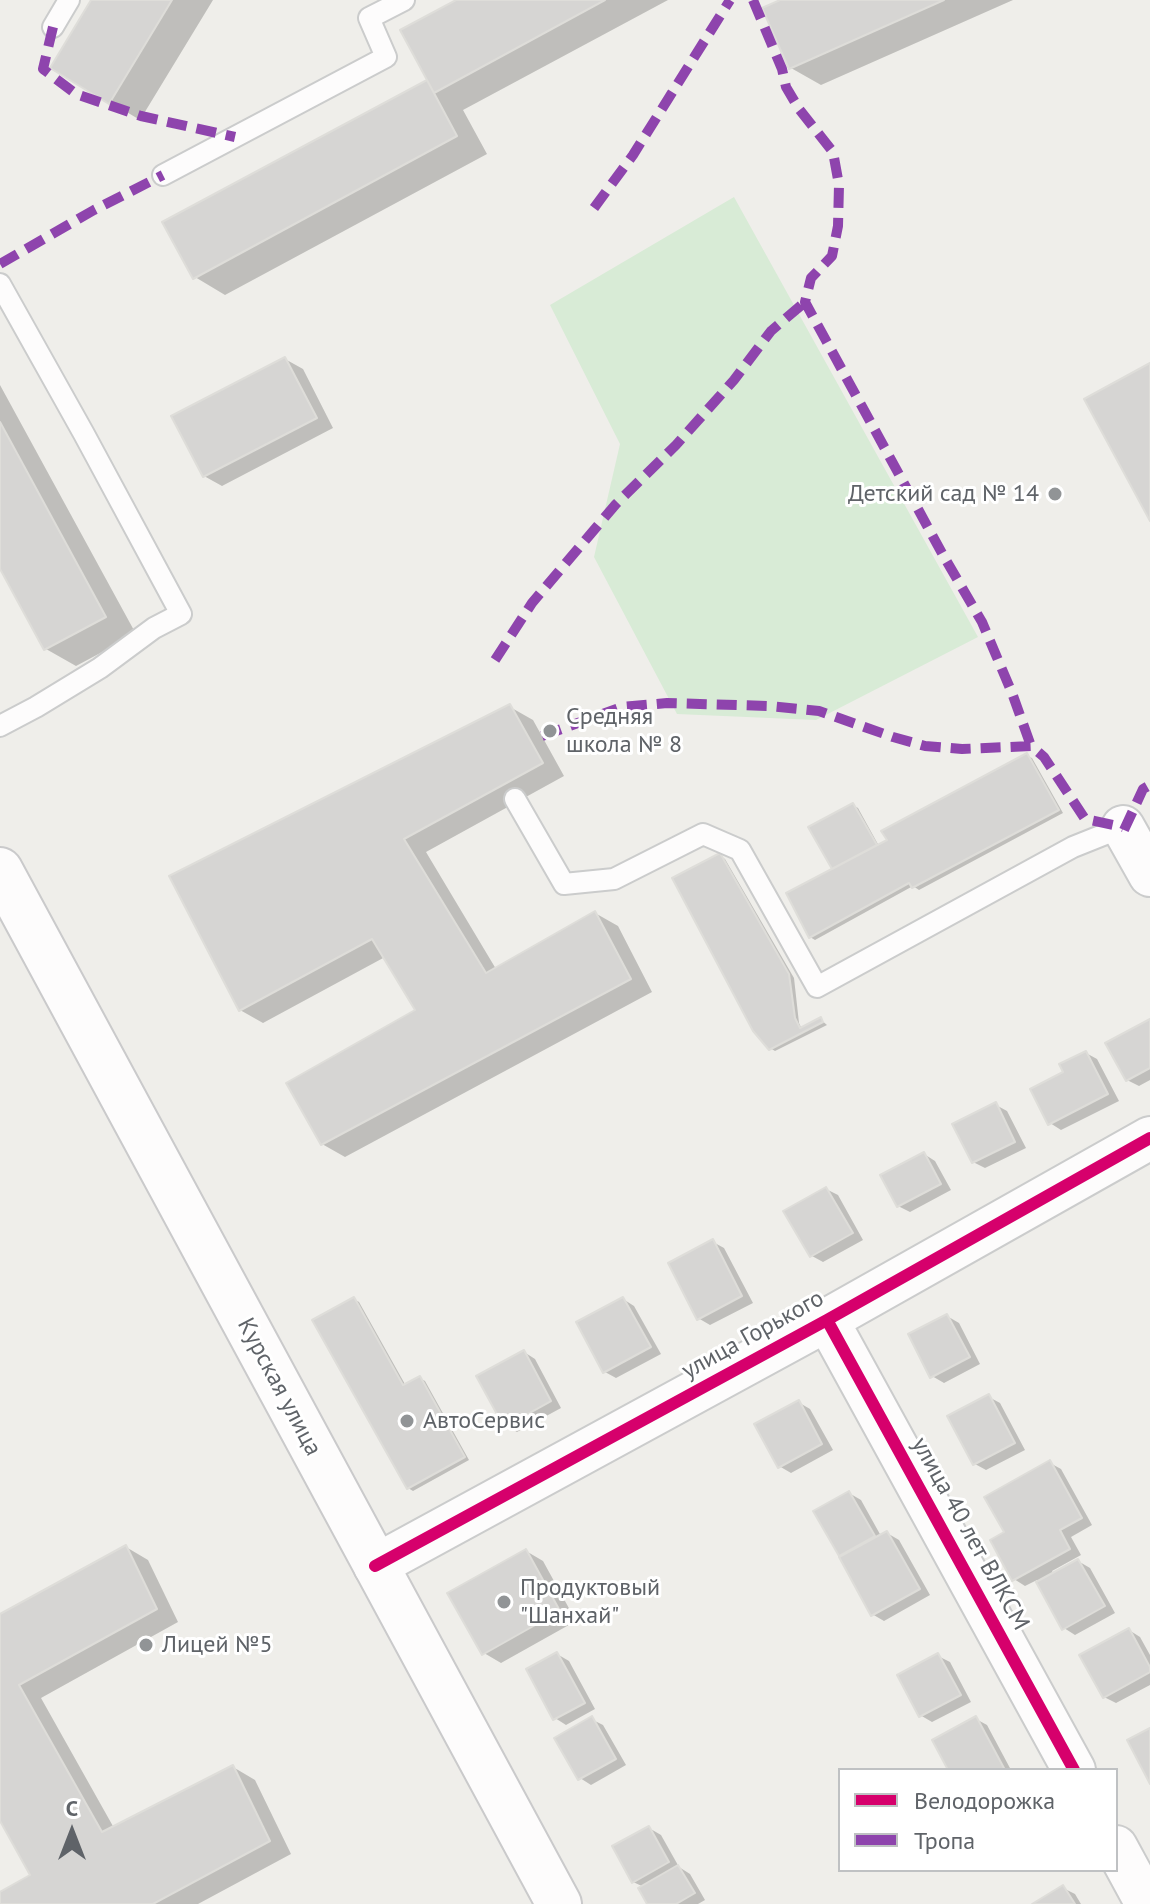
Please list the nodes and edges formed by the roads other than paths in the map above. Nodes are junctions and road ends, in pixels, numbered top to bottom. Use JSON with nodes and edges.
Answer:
{"nodes":[{"id":1,"x":69,"y":0,"type":"edge"},
{"id":2,"x":404,"y":0,"type":"edge"},
{"id":3,"x":53,"y":27,"type":"dead end"},
{"id":4,"x":163,"y":175,"type":"dead end"},
{"id":5,"x":0,"y":284,"type":"edge"},
{"id":6,"x":0,"y":726,"type":"edge"},
{"id":7,"x":515,"y":799,"type":"dead end"},
{"id":8,"x":1123,"y":827,"type":"joint"},
{"id":9,"x":0,"y":870,"type":"edge"},
{"id":10,"x":1150,"y":875,"type":"edge"},
{"id":11,"x":1150,"y":1138,"type":"edge"},
{"id":12,"x":827,"y":1320,"type":"junction"},
{"id":13,"x":375,"y":1566,"type":"junction"},
{"id":14,"x":1073,"y":1768,"type":"edge"},
{"id":15,"x":1118,"y":1851,"type":"edge"},
{"id":16,"x":559,"y":1904,"type":"edge"},
{"id":17,"x":1147,"y":1904,"type":"edge"}],
"edges":[{"from":1,"to":3,"type":"lane"},
{"from":2,"to":4,"type":"lane"},
{"from":5,"to":6,"type":"lane"},
{"from":7,"to":8,"type":"lane"},
{"from":8,"to":10,"type":"street"},
{"from":9,"to":13,"type":"main road","name":"Курская улица"},
{"from":11,"to":12,"type":"street","name":"улица Горького"},
{"from":12,"to":13,"type":"street","name":"улица Горького"},
{"from":12,"to":14,"type":"street","name":"улица 40 лет ВЛКСМ"},
{"from":13,"to":16,"type":"main road","name":"Курская улица"},
{"from":15,"to":17,"type":"street"}]}
